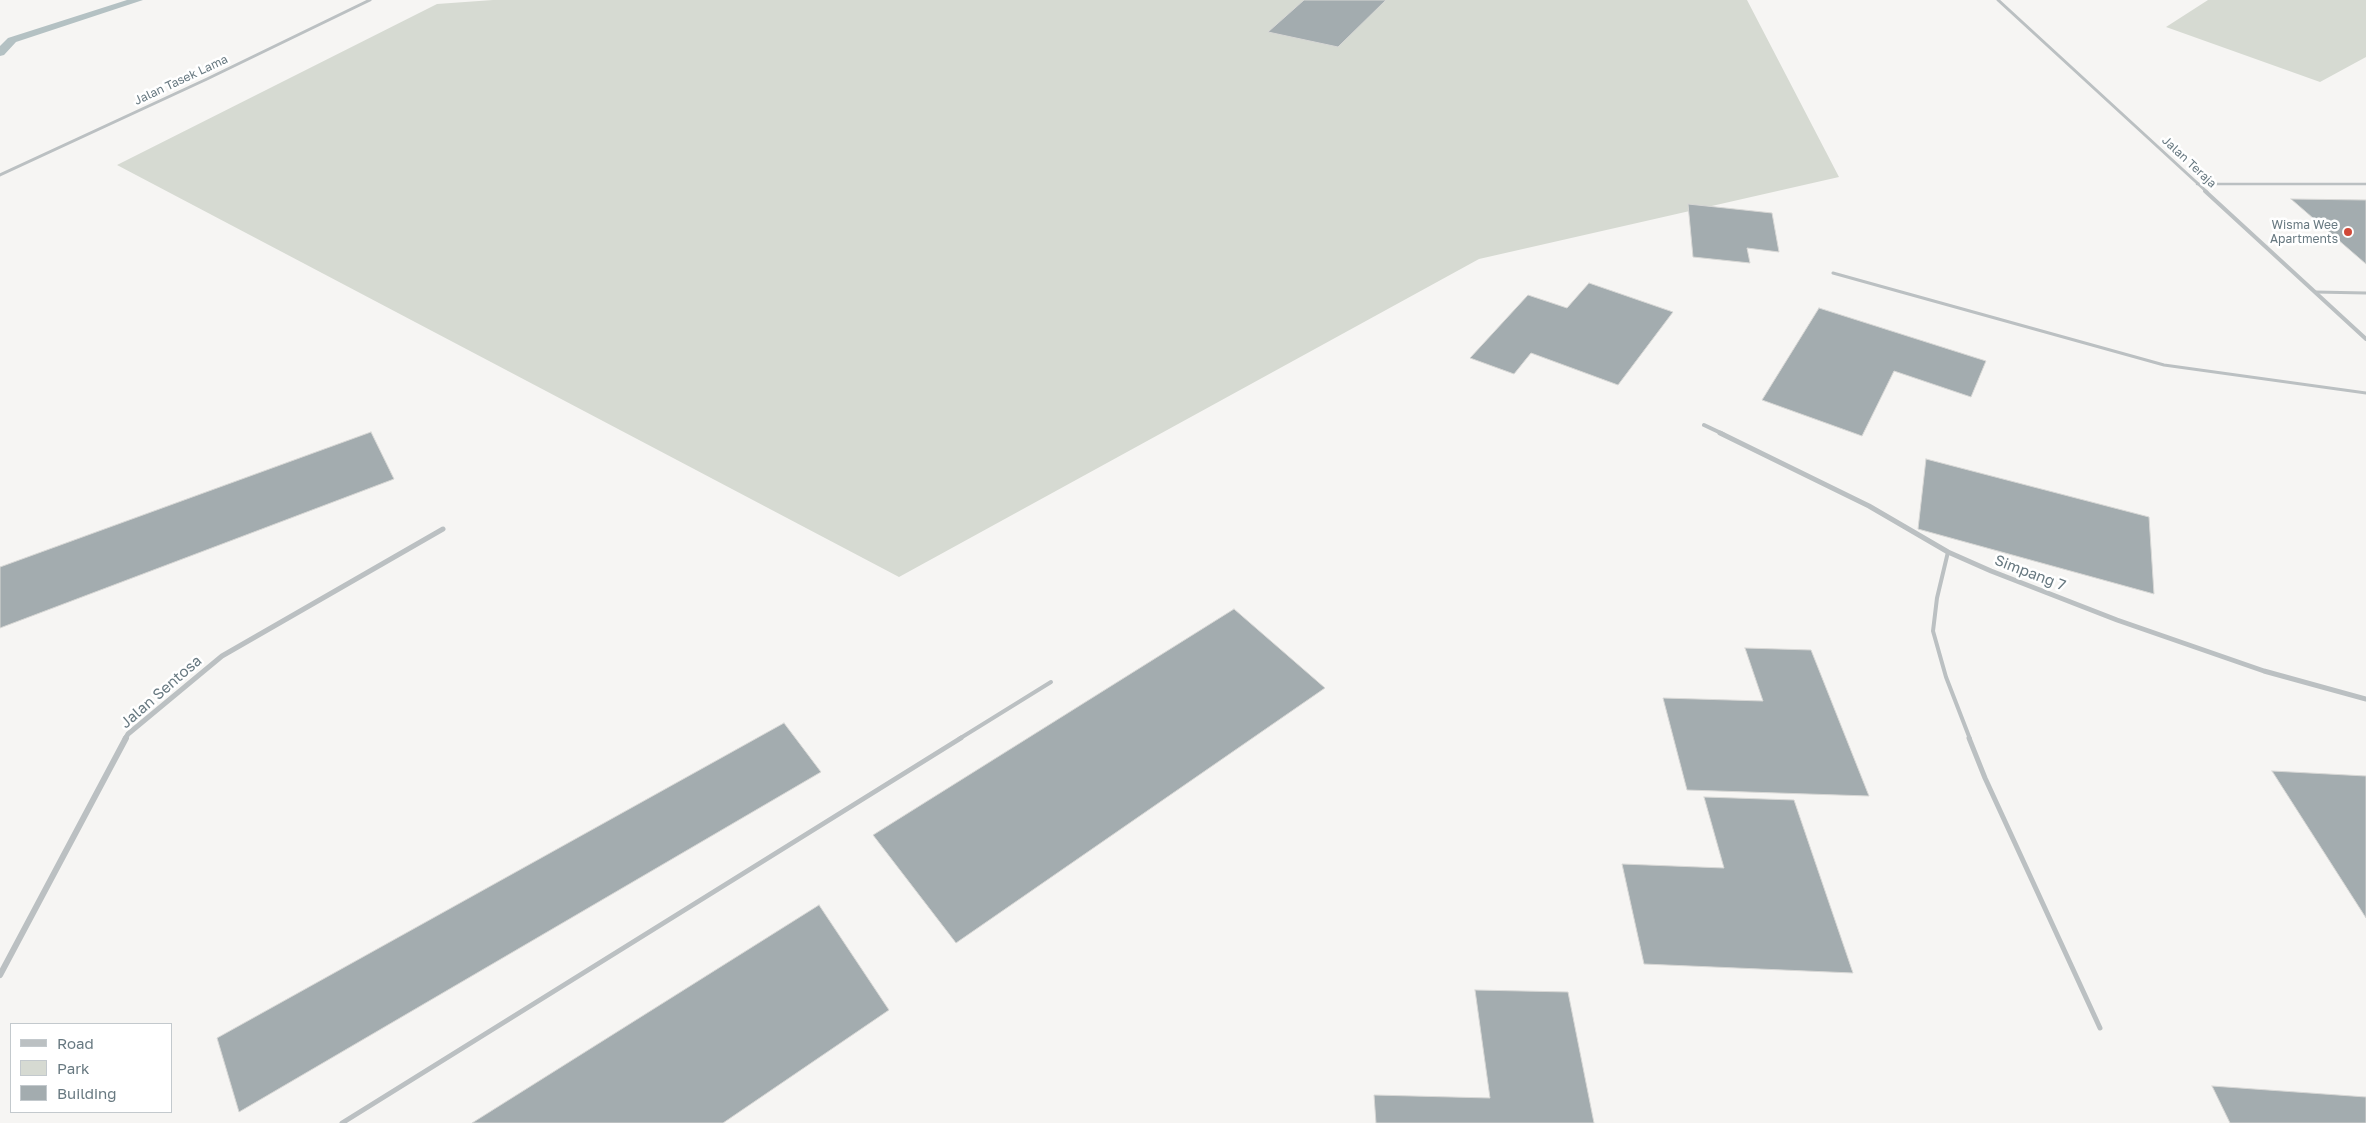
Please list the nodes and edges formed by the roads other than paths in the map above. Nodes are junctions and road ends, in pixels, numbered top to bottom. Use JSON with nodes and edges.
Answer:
{"nodes":[{"id":1,"x":370,"y":0,"type":"edge"},
{"id":2,"x":1998,"y":0,"type":"edge"},
{"id":3,"x":0,"y":175,"type":"edge"},
{"id":4,"x":2198,"y":184,"type":"junction"},
{"id":5,"x":2366,"y":184,"type":"edge"},
{"id":6,"x":1833,"y":273,"type":"dead end"},
{"id":7,"x":2315,"y":292,"type":"junction"},
{"id":8,"x":2366,"y":293,"type":"edge"},
{"id":9,"x":2366,"y":339,"type":"edge"},
{"id":10,"x":2366,"y":393,"type":"edge"},
{"id":11,"x":1704,"y":425,"type":"dead end"},
{"id":12,"x":443,"y":529,"type":"dead end"},
{"id":13,"x":1948,"y":552,"type":"junction"},
{"id":14,"x":1051,"y":682,"type":"dead end"},
{"id":15,"x":2366,"y":699,"type":"edge"},
{"id":16,"x":0,"y":975,"type":"edge"},
{"id":17,"x":2100,"y":1028,"type":"dead end"},
{"id":18,"x":342,"y":1123,"type":"edge"}],
"edges":[{"from":1,"to":3,"type":"street","name":"Jalan Tasek Lama"},
{"from":2,"to":4,"type":"street","name":"Jalan Teraja"},
{"from":4,"to":5,"type":"lane"},
{"from":4,"to":7,"type":"street","name":"Jalan Teraja"},
{"from":6,"to":10,"type":"lane"},
{"from":7,"to":8,"type":"lane"},
{"from":7,"to":9,"type":"street","name":"Jalan Teraja"},
{"from":11,"to":13,"type":"street","name":"Simpang 7"},
{"from":12,"to":16,"type":"street","name":"Jalan Sentosa"},
{"from":13,"to":15,"type":"street","name":"Simpang 7"},
{"from":13,"to":17,"type":"lane"},
{"from":14,"to":18,"type":"lane"}]}
